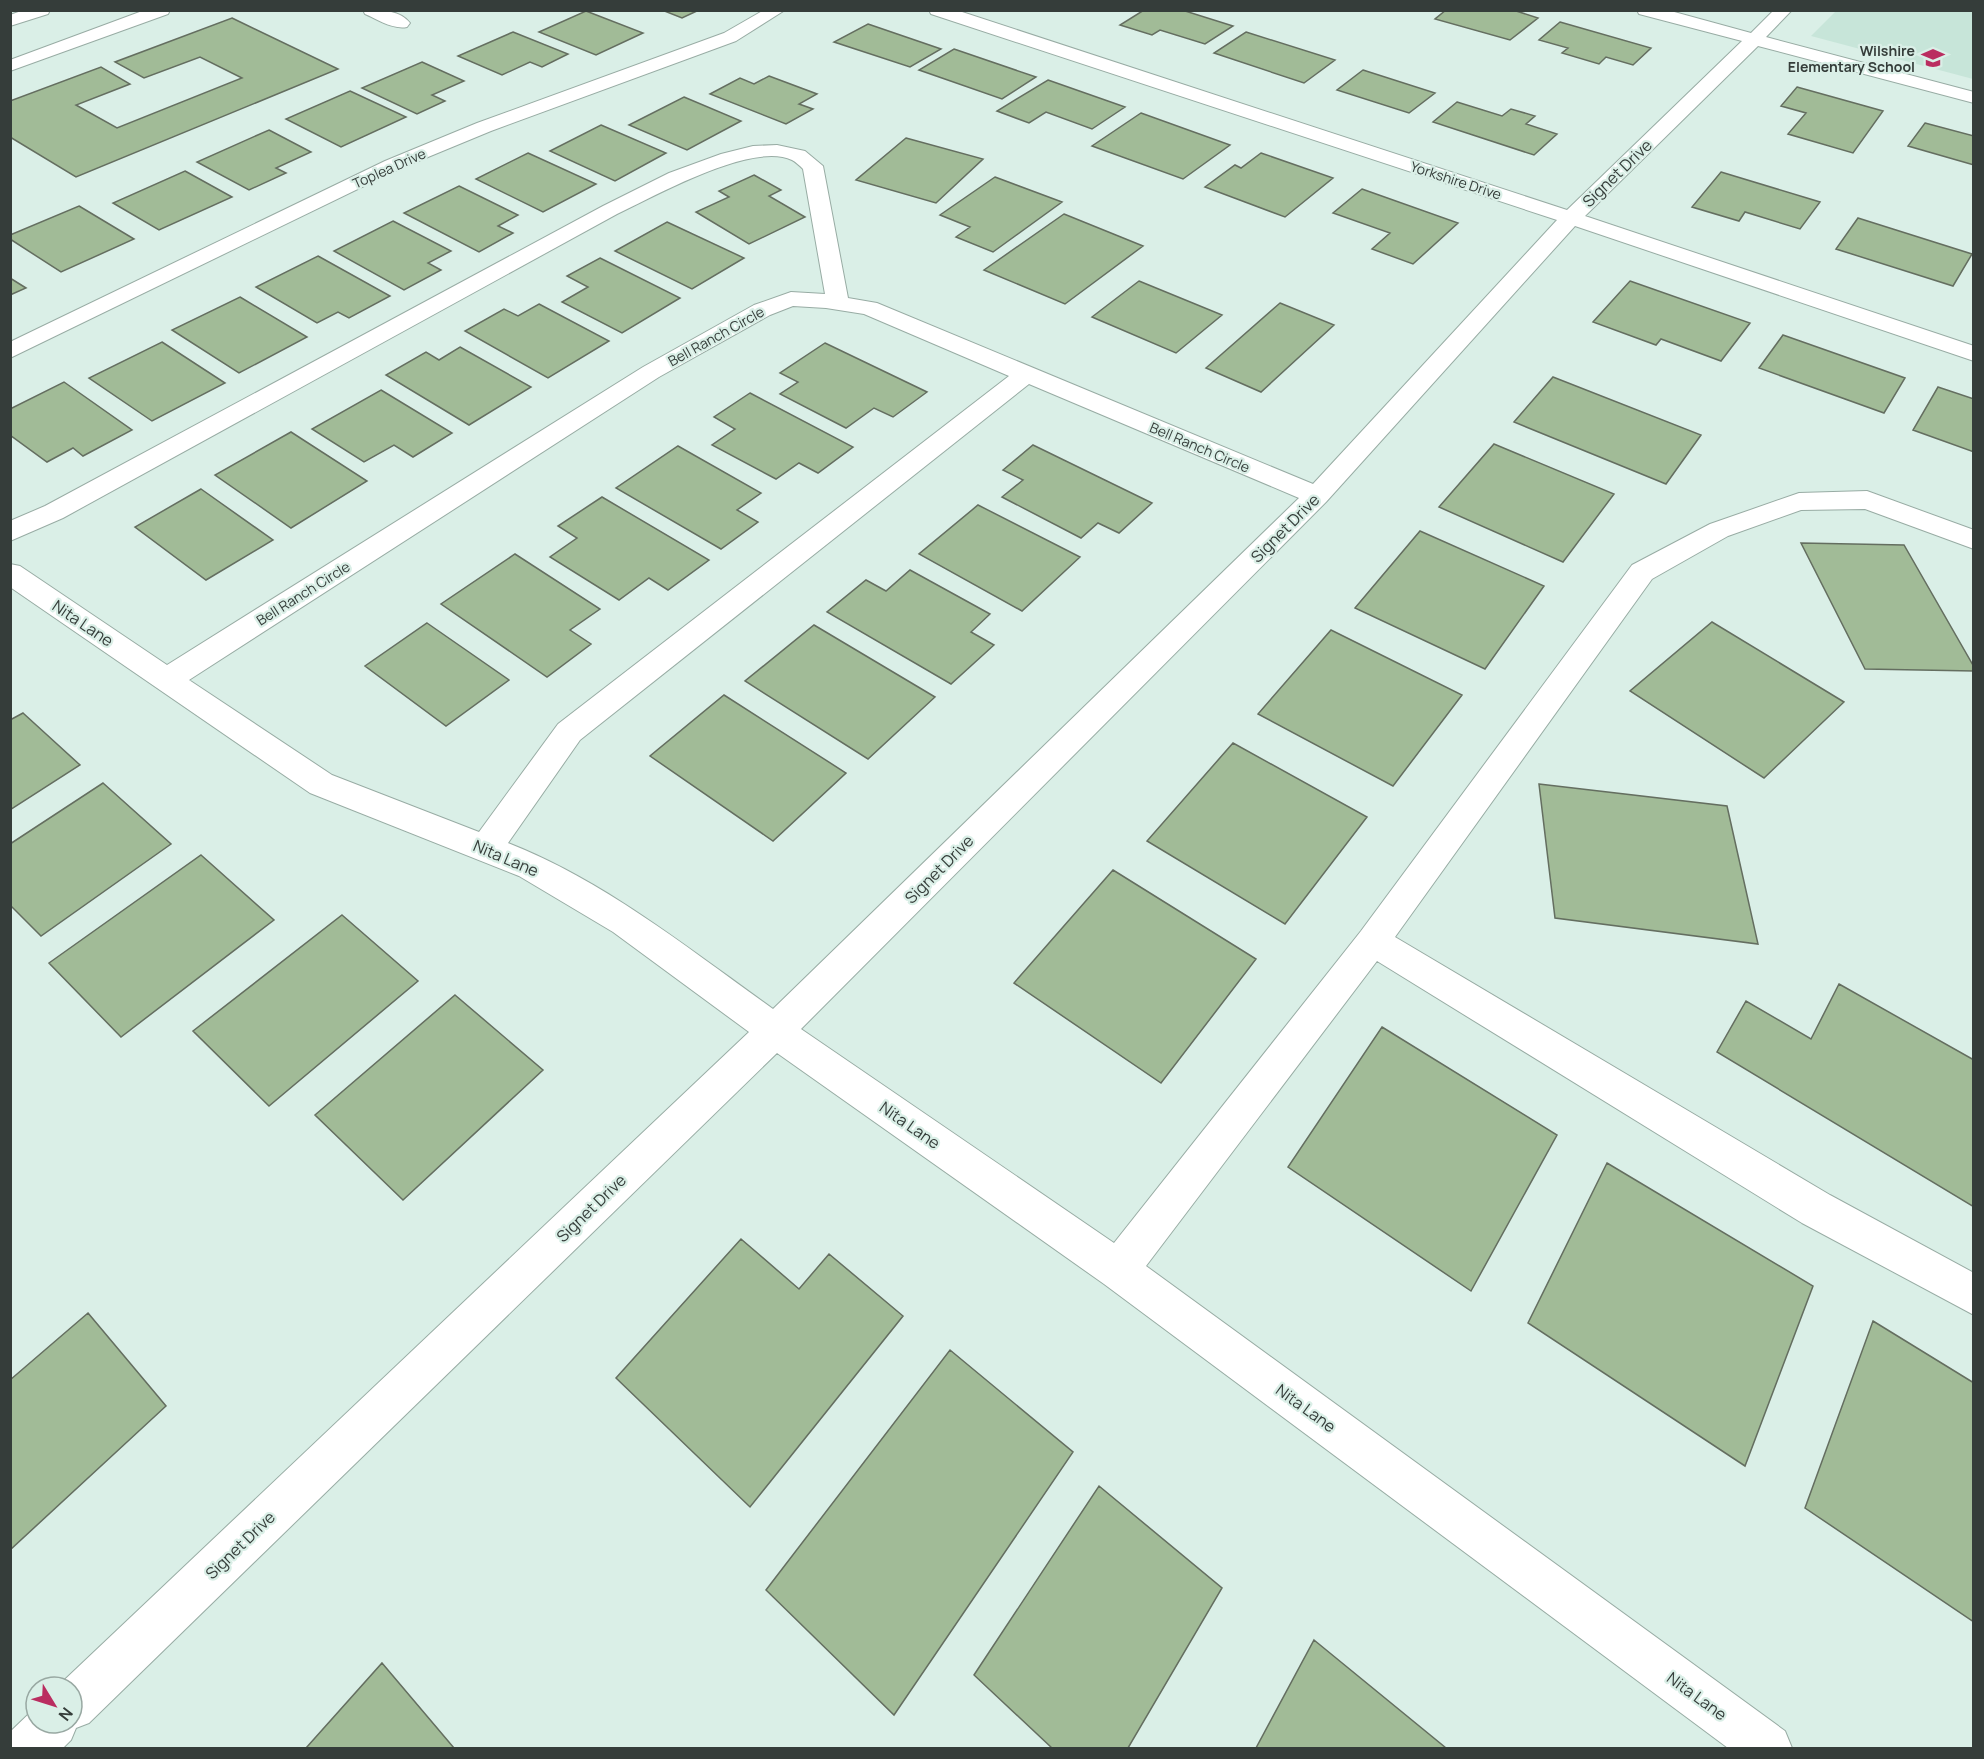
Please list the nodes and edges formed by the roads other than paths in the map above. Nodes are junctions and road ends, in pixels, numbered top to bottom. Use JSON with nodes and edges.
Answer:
{"nodes":[{"id":1,"x":42,"y":10,"type":"edge"},
{"id":2,"x":162,"y":10,"type":"edge"},
{"id":3,"x":371,"y":10,"type":"edge"},
{"id":4,"x":777,"y":10,"type":"edge"},
{"id":5,"x":937,"y":10,"type":"edge"},
{"id":6,"x":1645,"y":10,"type":"edge"},
{"id":7,"x":1784,"y":10,"type":"edge"},
{"id":8,"x":10,"y":21,"type":"edge"},
{"id":9,"x":401,"y":23,"type":"dead end"},
{"id":10,"x":1753,"y":39,"type":"junction"},
{"id":11,"x":10,"y":66,"type":"edge"},
{"id":12,"x":1974,"y":98,"type":"edge"},
{"id":13,"x":1571,"y":218,"type":"junction"},
{"id":14,"x":838,"y":303,"type":"junction"},
{"id":15,"x":10,"y":351,"type":"edge"},
{"id":16,"x":1974,"y":354,"type":"edge"},
{"id":17,"x":1026,"y":374,"type":"junction"},
{"id":18,"x":1317,"y":496,"type":"junction"},
{"id":19,"x":10,"y":532,"type":"edge"},
{"id":20,"x":1974,"y":540,"type":"edge"},
{"id":21,"x":10,"y":573,"type":"edge"},
{"id":22,"x":166,"y":680,"type":"junction"},
{"id":23,"x":486,"y":848,"type":"junction"},
{"id":24,"x":1373,"y":941,"type":"junction"},
{"id":25,"x":775,"y":1031,"type":"junction"},
{"id":26,"x":1118,"y":1270,"type":"junction"},
{"id":27,"x":1974,"y":1295,"type":"edge"},
{"id":28,"x":84,"y":1694,"type":"edge"},
{"id":29,"x":42,"y":1735,"type":"edge"},
{"id":30,"x":28,"y":1749,"type":"edge"},
{"id":31,"x":1768,"y":1749,"type":"edge"}],
"edges":[{"from":1,"to":8,"type":"street"},
{"from":2,"to":11,"type":"street"},
{"from":3,"to":9,"type":"street"},
{"from":4,"to":15,"type":"street","name":"Toplea Drive"},
{"from":5,"to":13,"type":"street","name":"Yorkshire Drive"},
{"from":6,"to":10,"type":"street"},
{"from":7,"to":10,"type":"street","name":"Signet Drive"},
{"from":10,"to":12,"type":"street"},
{"from":10,"to":13,"type":"street","name":"Signet Drive"},
{"from":13,"to":16,"type":"street","name":"Yorkshire Drive"},
{"from":13,"to":18,"type":"street","name":"Signet Drive"},
{"from":14,"to":17,"type":"street","name":"Bell Ranch Circle"},
{"from":14,"to":19,"type":"street"},
{"from":14,"to":22,"type":"street","name":"Bell Ranch Circle"},
{"from":17,"to":18,"type":"street","name":"Bell Ranch Circle"},
{"from":17,"to":23,"type":"street"},
{"from":18,"to":25,"type":"street","name":"Signet Drive"},
{"from":20,"to":24,"type":"street"},
{"from":21,"to":22,"type":"street","name":"Nita Lane"},
{"from":22,"to":23,"type":"street","name":"Nita Lane"},
{"from":23,"to":25,"type":"street","name":"Nita Lane"},
{"from":24,"to":26,"type":"street"},
{"from":24,"to":27,"type":"street"},
{"from":25,"to":26,"type":"street","name":"Nita Lane"},
{"from":25,"to":28,"type":"street","name":"Signet Drive"},
{"from":26,"to":31,"type":"street","name":"Nita Lane"},
{"from":29,"to":30,"type":"street"}]}
